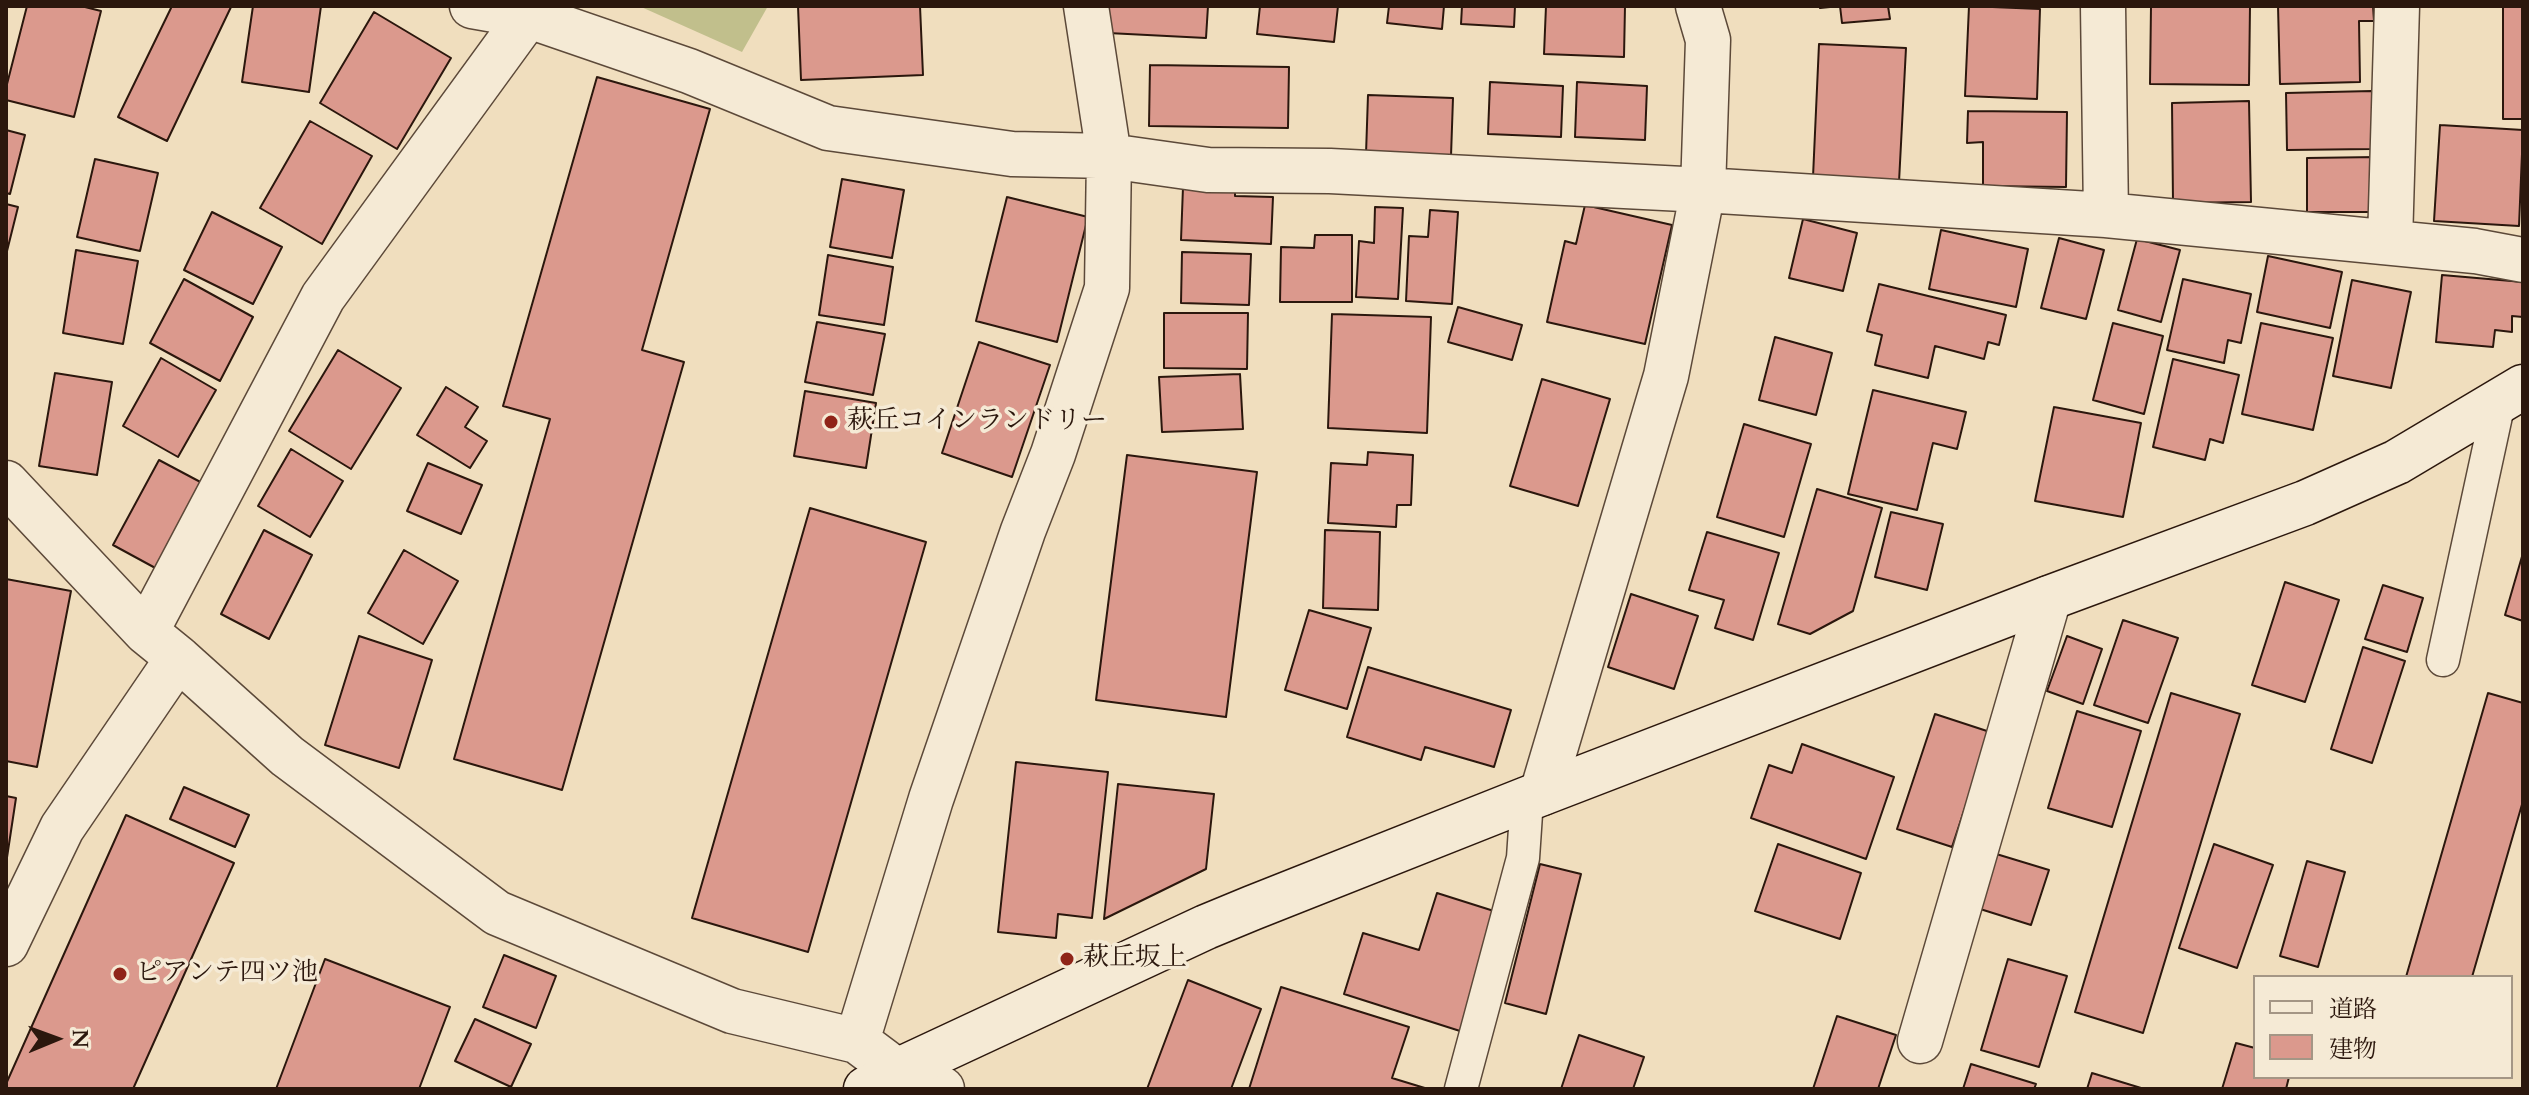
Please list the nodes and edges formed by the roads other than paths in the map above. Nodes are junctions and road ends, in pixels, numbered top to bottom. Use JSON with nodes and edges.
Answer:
{"nodes":[{"id":1,"x":472,"y":6,"type":"edge"},
{"id":2,"x":1086,"y":6,"type":"edge"},
{"id":3,"x":1698,"y":6,"type":"edge"},
{"id":4,"x":2103,"y":6,"type":"edge"},
{"id":5,"x":2397,"y":6,"type":"edge"},
{"id":6,"x":532,"y":11,"type":"edge"},
{"id":7,"x":1109,"y":156,"type":"junction"},
{"id":8,"x":1703,"y":190,"type":"junction"},
{"id":9,"x":2106,"y":215,"type":"junction"},
{"id":10,"x":2390,"y":242,"type":"junction"},
{"id":11,"x":2523,"y":260,"type":"edge"},
{"id":12,"x":2511,"y":394,"type":"edge"},
{"id":13,"x":6,"y":483,"type":"edge"},
{"id":14,"x":2049,"y":598,"type":"junction"},
{"id":15,"x":162,"y":645,"type":"junction"},
{"id":16,"x":2443,"y":660,"type":"dead end"},
{"id":17,"x":1534,"y":796,"type":"junction"},
{"id":18,"x":6,"y":944,"type":"edge"},
{"id":19,"x":857,"y":1041,"type":"junction"},
{"id":20,"x":1920,"y":1041,"type":"dead end"},
{"id":21,"x":881,"y":1080,"type":"edge"},
{"id":22,"x":942,"y":1089,"type":"edge"},
{"id":23,"x":1461,"y":1089,"type":"edge"}],
"edges":[{"from":1,"to":6,"type":"street"},
{"from":2,"to":7,"type":"street"},
{"from":3,"to":8,"type":"street"},
{"from":4,"to":9,"type":"street"},
{"from":5,"to":10,"type":"street"},
{"from":6,"to":7,"type":"street"},
{"from":6,"to":15,"type":"street"},
{"from":7,"to":8,"type":"street"},
{"from":7,"to":19,"type":"street"},
{"from":8,"to":9,"type":"street"},
{"from":8,"to":17,"type":"street"},
{"from":9,"to":10,"type":"street"},
{"from":10,"to":11,"type":"street"},
{"from":12,"to":14,"type":"street"},
{"from":12,"to":16,"type":"lane"},
{"from":13,"to":15,"type":"street"},
{"from":14,"to":17,"type":"street"},
{"from":14,"to":20,"type":"street"},
{"from":15,"to":18,"type":"street"},
{"from":15,"to":19,"type":"street"},
{"from":17,"to":21,"type":"street"},
{"from":17,"to":23,"type":"lane"},
{"from":19,"to":21,"type":"street"},
{"from":21,"to":22,"type":"street"}]}
